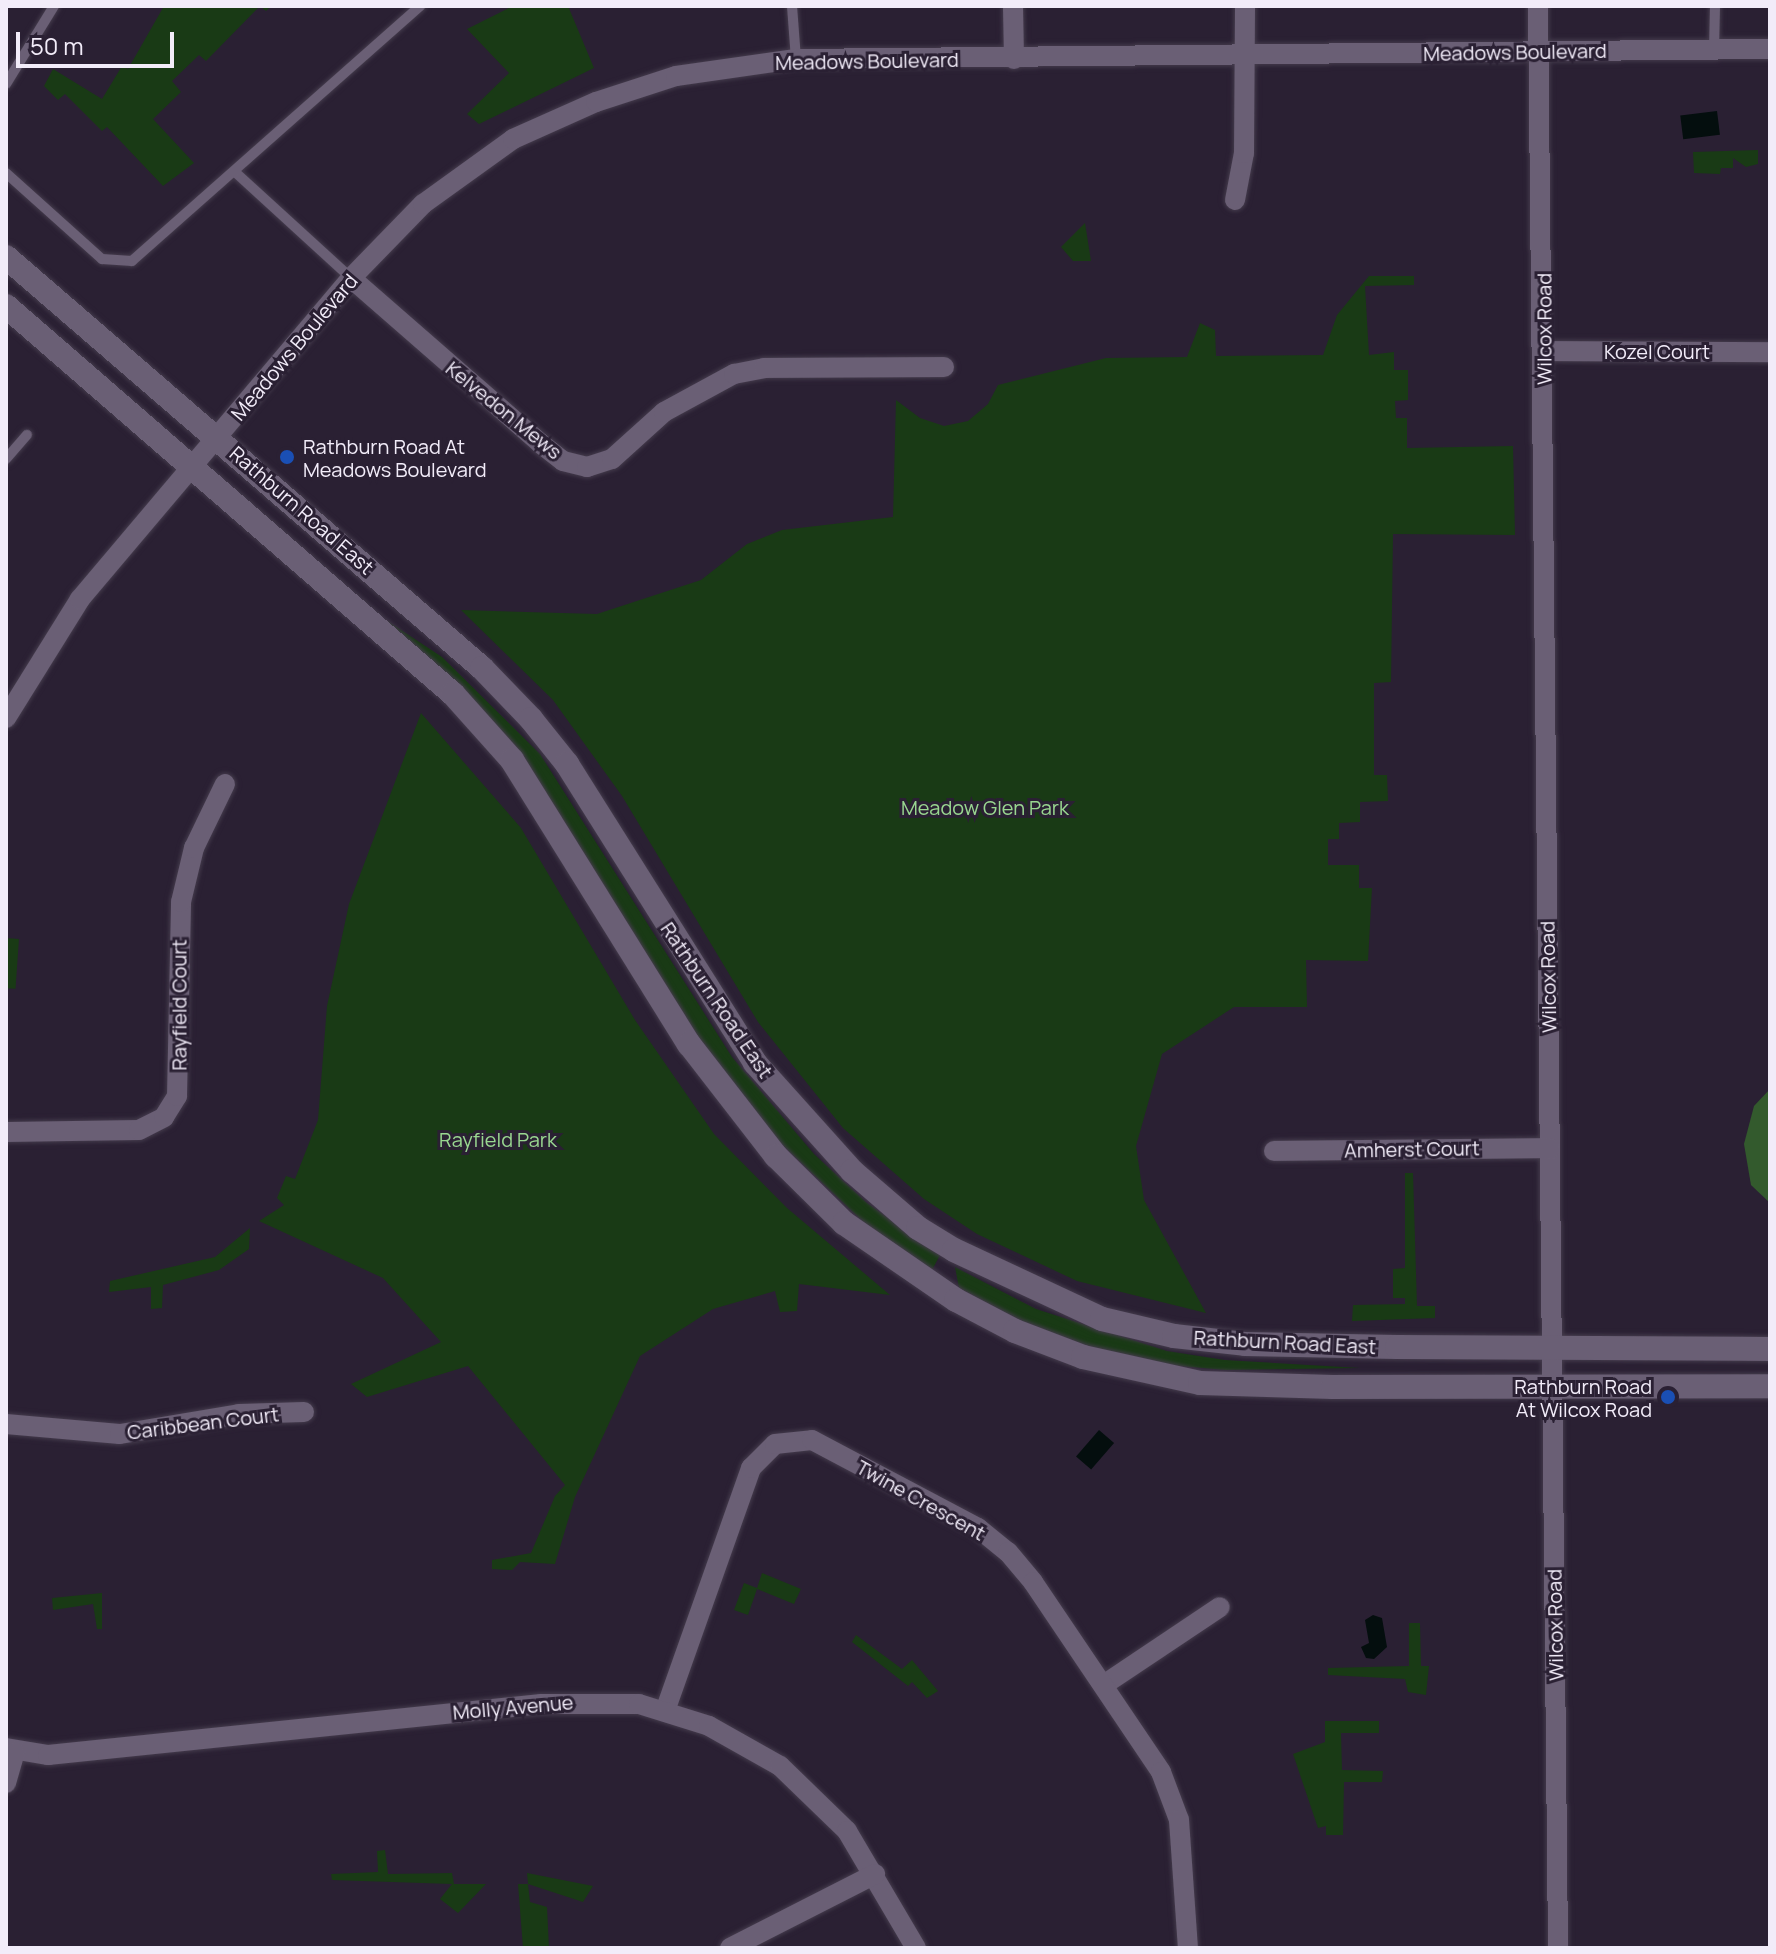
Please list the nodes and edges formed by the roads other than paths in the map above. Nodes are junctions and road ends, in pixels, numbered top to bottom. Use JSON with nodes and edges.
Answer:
{"nodes":[{"id":1,"x":54,"y":6,"type":"edge"},
{"id":2,"x":420,"y":6,"type":"edge"},
{"id":3,"x":792,"y":6,"type":"edge"},
{"id":4,"x":1013,"y":6,"type":"edge"},
{"id":5,"x":1245,"y":6,"type":"edge"},
{"id":6,"x":1538,"y":6,"type":"edge"},
{"id":7,"x":1715,"y":6,"type":"edge"},
{"id":8,"x":1770,"y":49,"type":"edge"},
{"id":9,"x":1714,"y":50,"type":"junction"},
{"id":10,"x":1538,"y":52,"type":"junction"},
{"id":11,"x":1245,"y":56,"type":"junction"},
{"id":12,"x":796,"y":59,"type":"junction"},
{"id":13,"x":1014,"y":59,"type":"junction"},
{"id":14,"x":6,"y":84,"type":"edge"},
{"id":15,"x":235,"y":172,"type":"junction"},
{"id":16,"x":6,"y":173,"type":"edge"},
{"id":17,"x":1235,"y":200,"type":"dead end"},
{"id":18,"x":6,"y":257,"type":"edge"},
{"id":19,"x":351,"y":278,"type":"junction"},
{"id":20,"x":6,"y":306,"type":"edge"},
{"id":21,"x":1544,"y":351,"type":"junction"},
{"id":22,"x":1770,"y":352,"type":"edge"},
{"id":23,"x":944,"y":367,"type":"dead end"},
{"id":24,"x":27,"y":435,"type":"dead end"},
{"id":25,"x":218,"y":436,"type":"junction"},
{"id":26,"x":6,"y":459,"type":"edge"},
{"id":27,"x":190,"y":470,"type":"junction"},
{"id":28,"x":6,"y":718,"type":"edge"},
{"id":29,"x":225,"y":784,"type":"dead end"},
{"id":30,"x":6,"y":1132,"type":"edge"},
{"id":31,"x":1550,"y":1148,"type":"junction"},
{"id":32,"x":1274,"y":1151,"type":"dead end"},
{"id":33,"x":1551,"y":1347,"type":"junction"},
{"id":34,"x":1770,"y":1349,"type":"edge"},
{"id":35,"x":1551,"y":1386,"type":"junction"},
{"id":36,"x":1770,"y":1386,"type":"edge"},
{"id":37,"x":304,"y":1412,"type":"dead end"},
{"id":38,"x":6,"y":1424,"type":"edge"},
{"id":39,"x":1220,"y":1607,"type":"dead end"},
{"id":40,"x":1105,"y":1684,"type":"junction"},
{"id":41,"x":665,"y":1711,"type":"junction"},
{"id":42,"x":10,"y":1750,"type":"edge"},
{"id":43,"x":6,"y":1783,"type":"edge"},
{"id":44,"x":875,"y":1874,"type":"junction"},
{"id":45,"x":730,"y":1948,"type":"edge"},
{"id":46,"x":916,"y":1948,"type":"edge"},
{"id":47,"x":1188,"y":1948,"type":"edge"},
{"id":48,"x":1558,"y":1948,"type":"edge"}],
"edges":[{"from":1,"to":14,"type":"lane"},
{"from":2,"to":15,"type":"lane"},
{"from":3,"to":12,"type":"lane"},
{"from":4,"to":13,"type":"street"},
{"from":5,"to":11,"type":"street"},
{"from":6,"to":10,"type":"street","name":"Wilcox Road"},
{"from":7,"to":9,"type":"lane"},
{"from":8,"to":9,"type":"street","name":"Meadows Boulevard"},
{"from":9,"to":10,"type":"street","name":"Meadows Boulevard"},
{"from":10,"to":11,"type":"street","name":"Meadows Boulevard"},
{"from":10,"to":21,"type":"street","name":"Wilcox Road"},
{"from":11,"to":13,"type":"street","name":"Meadows Boulevard"},
{"from":11,"to":17,"type":"street"},
{"from":12,"to":13,"type":"street","name":"Meadows Boulevard"},
{"from":12,"to":19,"type":"street","name":"Meadows Boulevard"},
{"from":15,"to":16,"type":"lane"},
{"from":15,"to":19,"type":"lane"},
{"from":18,"to":25,"type":"street","name":"Rathburn Road East"},
{"from":19,"to":23,"type":"street","name":"Kelvedon Mews"},
{"from":19,"to":25,"type":"street","name":"Meadows Boulevard"},
{"from":20,"to":27,"type":"street","name":"Rathburn Road East"},
{"from":21,"to":22,"type":"street","name":"Kozel Court"},
{"from":21,"to":31,"type":"street","name":"Wilcox Road"},
{"from":24,"to":26,"type":"lane"},
{"from":25,"to":27,"type":"street","name":"Meadows Boulevard"},
{"from":25,"to":33,"type":"street","name":"Rathburn Road East"},
{"from":27,"to":28,"type":"street","name":"Meadows Boulevard"},
{"from":27,"to":35,"type":"street","name":"Rathburn Road East"},
{"from":29,"to":30,"type":"street","name":"Rayfield Court"},
{"from":31,"to":32,"type":"street","name":"Amherst Court"},
{"from":31,"to":33,"type":"street","name":"Wilcox Road"},
{"from":33,"to":34,"type":"street","name":"Rathburn Road East"},
{"from":33,"to":35,"type":"street","name":"Wilcox Road"},
{"from":35,"to":36,"type":"street","name":"Rathburn Road East"},
{"from":35,"to":48,"type":"street","name":"Wilcox Road"},
{"from":37,"to":38,"type":"street","name":"Caribbean Court"},
{"from":39,"to":40,"type":"street"},
{"from":40,"to":41,"type":"street","name":"Twine Crescent"},
{"from":40,"to":47,"type":"street","name":"Twine Crescent"},
{"from":41,"to":42,"type":"street","name":"Molly Avenue"},
{"from":41,"to":44,"type":"street","name":"Molly Avenue"},
{"from":42,"to":43,"type":"street"},
{"from":44,"to":45,"type":"street"},
{"from":44,"to":46,"type":"street","name":"Molly Avenue"}]}
